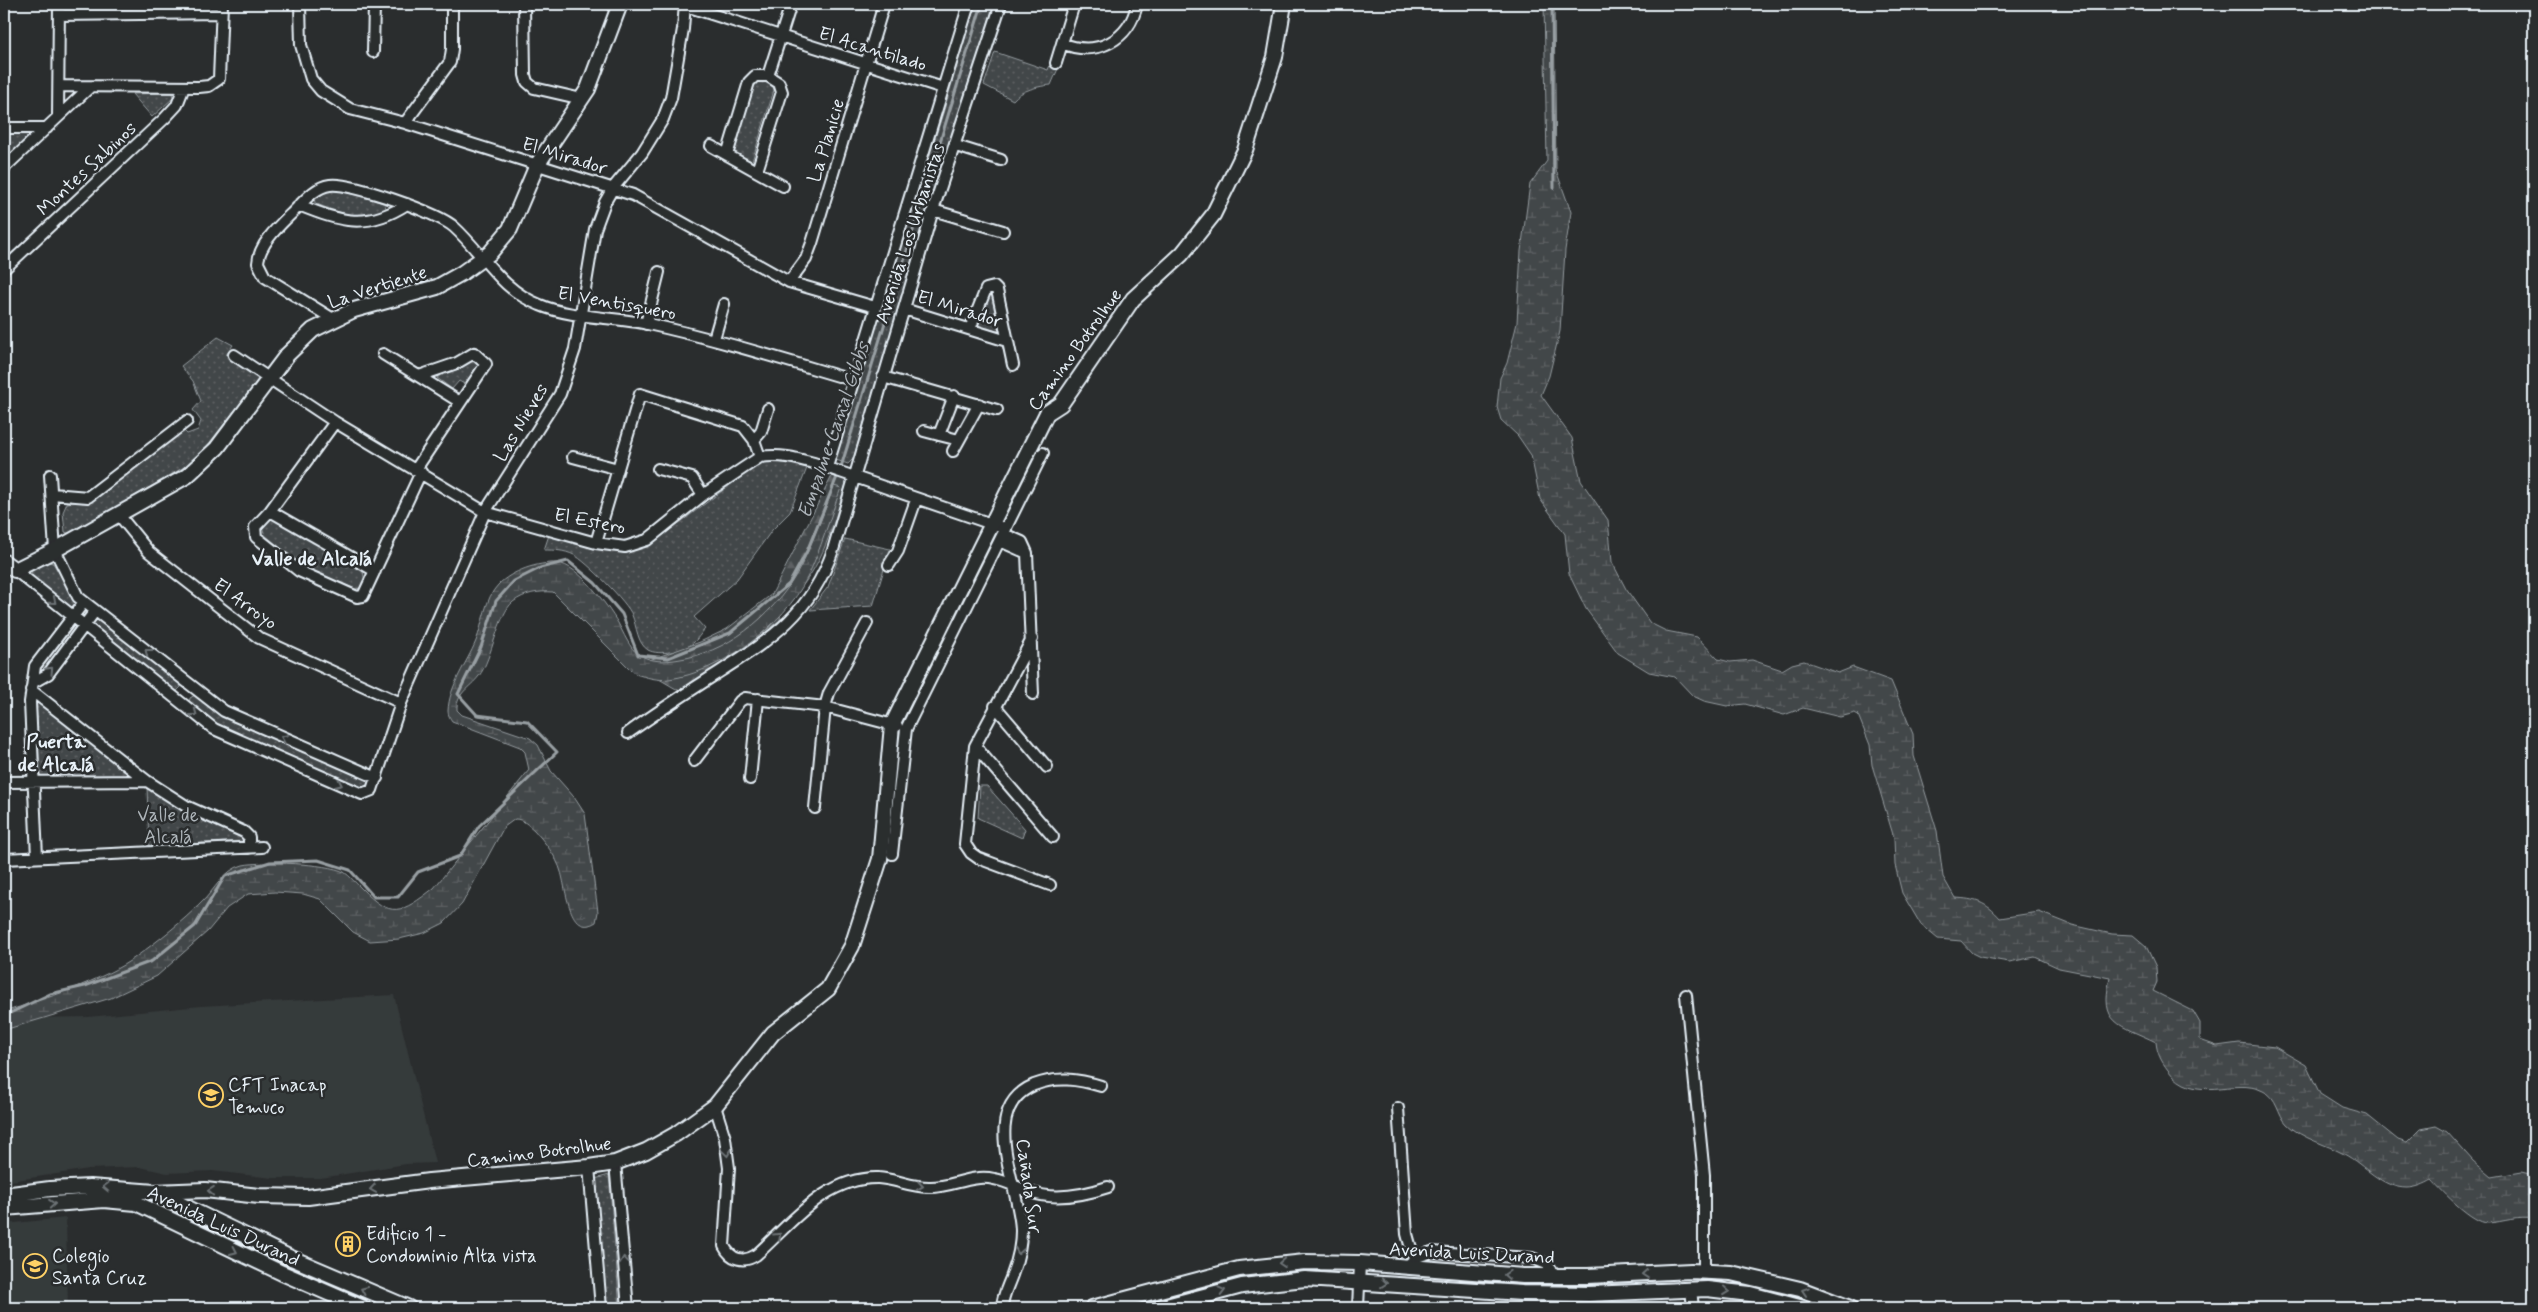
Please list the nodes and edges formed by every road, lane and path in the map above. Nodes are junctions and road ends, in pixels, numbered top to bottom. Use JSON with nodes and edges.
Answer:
{"nodes":[{"id":1,"x":59,"y":4,"type":"edge"},
{"id":2,"x":300,"y":4,"type":"edge"},
{"id":3,"x":374,"y":4,"type":"edge"},
{"id":4,"x":452,"y":4,"type":"edge"},
{"id":5,"x":524,"y":4,"type":"edge"},
{"id":6,"x":620,"y":4,"type":"edge"},
{"id":7,"x":683,"y":4,"type":"edge"},
{"id":8,"x":791,"y":4,"type":"edge"},
{"id":9,"x":884,"y":4,"type":"edge"},
{"id":10,"x":969,"y":4,"type":"edge"},
{"id":11,"x":1001,"y":4,"type":"edge"},
{"id":12,"x":1074,"y":4,"type":"edge"},
{"id":13,"x":1138,"y":4,"type":"edge"},
{"id":14,"x":1284,"y":4,"type":"edge"},
{"id":15,"x":221,"y":8,"type":"edge"},
{"id":16,"x":59,"y":15,"type":"junction"},
{"id":17,"x":780,"y":37,"type":"junction"},
{"id":18,"x":1062,"y":43,"type":"junction"},
{"id":19,"x":373,"y":52,"type":"dead end"},
{"id":20,"x":1056,"y":63,"type":"dead end"},
{"id":21,"x":867,"y":64,"type":"junction"},
{"id":22,"x":768,"y":76,"type":"junction"},
{"id":23,"x":59,"y":86,"type":"junction"},
{"id":24,"x":90,"y":87,"type":"junction"},
{"id":25,"x":184,"y":87,"type":"junction"},
{"id":26,"x":944,"y":88,"type":"junction"},
{"id":27,"x":582,"y":99,"type":"junction"},
{"id":28,"x":58,"y":116,"type":"junction"},
{"id":29,"x":405,"y":123,"type":"junction"},
{"id":30,"x":4,"y":128,"type":"edge"},
{"id":31,"x":47,"y":128,"type":"junction"},
{"id":32,"x":711,"y":146,"type":"dead end"},
{"id":33,"x":956,"y":146,"type":"junction"},
{"id":34,"x":727,"y":155,"type":"junction"},
{"id":35,"x":1002,"y":160,"type":"dead end"},
{"id":36,"x":537,"y":165,"type":"junction"},
{"id":37,"x":4,"y":168,"type":"edge"},
{"id":38,"x":757,"y":171,"type":"junction"},
{"id":39,"x":783,"y":186,"type":"dead end"},
{"id":40,"x":613,"y":188,"type":"junction"},
{"id":41,"x":407,"y":204,"type":"junction"},
{"id":42,"x":299,"y":205,"type":"junction"},
{"id":43,"x":933,"y":210,"type":"junction"},
{"id":44,"x":1003,"y":231,"type":"dead end"},
{"id":45,"x":482,"y":260,"type":"junction"},
{"id":46,"x":4,"y":269,"type":"edge"},
{"id":47,"x":659,"y":272,"type":"dead end"},
{"id":48,"x":789,"y":282,"type":"junction"},
{"id":49,"x":724,"y":304,"type":"dead end"},
{"id":50,"x":876,"y":307,"type":"junction"},
{"id":51,"x":904,"y":309,"type":"junction"},
{"id":52,"x":580,"y":314,"type":"junction"},
{"id":53,"x":333,"y":319,"type":"junction"},
{"id":54,"x":646,"y":324,"type":"junction"},
{"id":55,"x":970,"y":328,"type":"junction"},
{"id":56,"x":714,"y":339,"type":"junction"},
{"id":57,"x":1007,"y":341,"type":"junction"},
{"id":58,"x":383,"y":354,"type":"dead end"},
{"id":59,"x":234,"y":355,"type":"dead end"},
{"id":60,"x":1013,"y":365,"type":"dead end"},
{"id":61,"x":419,"y":376,"type":"junction"},
{"id":62,"x":883,"y":377,"type":"junction"},
{"id":63,"x":269,"y":378,"type":"junction"},
{"id":64,"x":852,"y":380,"type":"junction"},
{"id":65,"x":954,"y":396,"type":"junction"},
{"id":66,"x":460,"y":402,"type":"junction"},
{"id":67,"x":979,"y":404,"type":"junction"},
{"id":68,"x":768,"y":409,"type":"dead end"},
{"id":69,"x":997,"y":410,"type":"dead end"},
{"id":70,"x":187,"y":421,"type":"dead end"},
{"id":71,"x":335,"y":422,"type":"junction"},
{"id":72,"x":924,"y":431,"type":"dead end"},
{"id":73,"x":939,"y":435,"type":"junction"},
{"id":74,"x":754,"y":440,"type":"junction"},
{"id":75,"x":959,"y":440,"type":"junction"},
{"id":76,"x":953,"y":451,"type":"dead end"},
{"id":77,"x":1044,"y":453,"type":"dead end"},
{"id":78,"x":573,"y":457,"type":"dead end"},
{"id":79,"x":760,"y":457,"type":"junction"},
{"id":80,"x":658,"y":469,"type":"dead end"},
{"id":81,"x":830,"y":469,"type":"junction"},
{"id":82,"x":618,"y":470,"type":"junction"},
{"id":83,"x":419,"y":471,"type":"junction"},
{"id":84,"x":50,"y":475,"type":"dead end"},
{"id":85,"x":851,"y":477,"type":"junction"},
{"id":86,"x":52,"y":494,"type":"junction"},
{"id":87,"x":703,"y":496,"type":"junction"},
{"id":88,"x":916,"y":500,"type":"junction"},
{"id":89,"x":270,"y":511,"type":"junction"},
{"id":90,"x":485,"y":512,"type":"junction"},
{"id":91,"x":120,"y":515,"type":"junction"},
{"id":92,"x":992,"y":524,"type":"junction"},
{"id":93,"x":1004,"y":535,"type":"junction"},
{"id":94,"x":596,"y":543,"type":"junction"},
{"id":95,"x":55,"y":550,"type":"junction"},
{"id":96,"x":1027,"y":553,"type":"junction"},
{"id":97,"x":890,"y":565,"type":"dead end"},
{"id":98,"x":9,"y":566,"type":"edge"},
{"id":99,"x":375,"y":571,"type":"junction"},
{"id":100,"x":84,"y":602,"type":"junction"},
{"id":101,"x":95,"y":611,"type":"junction"},
{"id":102,"x":73,"y":617,"type":"junction"},
{"id":103,"x":867,"y":623,"type":"dead end"},
{"id":104,"x":84,"y":626,"type":"junction"},
{"id":105,"x":1032,"y":639,"type":"junction"},
{"id":106,"x":33,"y":686,"type":"junction"},
{"id":107,"x":191,"y":686,"type":"junction"},
{"id":108,"x":1033,"y":694,"type":"dead end"},
{"id":109,"x":758,"y":699,"type":"junction"},
{"id":110,"x":179,"y":701,"type":"junction"},
{"id":111,"x":401,"y":703,"type":"junction"},
{"id":112,"x":995,"y":706,"type":"junction"},
{"id":113,"x":825,"y":707,"type":"junction"},
{"id":114,"x":899,"y":727,"type":"junction"},
{"id":115,"x":628,"y":732,"type":"dead end"},
{"id":116,"x":975,"y":746,"type":"junction"},
{"id":117,"x":694,"y":761,"type":"dead end"},
{"id":118,"x":1048,"y":767,"type":"dead end"},
{"id":119,"x":377,"y":778,"type":"junction"},
{"id":120,"x":750,"y":779,"type":"dead end"},
{"id":121,"x":33,"y":781,"type":"junction"},
{"id":122,"x":147,"y":781,"type":"junction"},
{"id":123,"x":4,"y":782,"type":"edge"},
{"id":124,"x":815,"y":808,"type":"dead end"},
{"id":125,"x":1053,"y":837,"type":"dead end"},
{"id":126,"x":262,"y":847,"type":"dead end"},
{"id":127,"x":249,"y":848,"type":"junction"},
{"id":128,"x":892,"y":854,"type":"dead end"},
{"id":129,"x":37,"y":857,"type":"junction"},
{"id":130,"x":4,"y":859,"type":"edge"},
{"id":131,"x":1050,"y":885,"type":"dead end"},
{"id":132,"x":1686,"y":996,"type":"dead end"},
{"id":133,"x":1101,"y":1086,"type":"dead end"},
{"id":134,"x":714,"y":1106,"type":"junction"},
{"id":135,"x":1398,"y":1108,"type":"dead end"},
{"id":136,"x":615,"y":1163,"type":"junction"},
{"id":137,"x":589,"y":1167,"type":"junction"},
{"id":138,"x":1012,"y":1186,"type":"junction"},
{"id":139,"x":1108,"y":1187,"type":"dead end"},
{"id":140,"x":155,"y":1192,"type":"junction"},
{"id":141,"x":4,"y":1195,"type":"edge"},
{"id":142,"x":4,"y":1208,"type":"edge"},
{"id":143,"x":1360,"y":1263,"type":"junction"},
{"id":144,"x":1409,"y":1263,"type":"junction"},
{"id":145,"x":1704,"y":1272,"type":"junction"},
{"id":146,"x":1556,"y":1276,"type":"junction"},
{"id":147,"x":1359,"y":1281,"type":"junction"},
{"id":148,"x":1418,"y":1287,"type":"junction"},
{"id":149,"x":1691,"y":1288,"type":"junction"},
{"id":150,"x":1537,"y":1294,"type":"junction"},
{"id":151,"x":382,"y":1303,"type":"edge"},
{"id":152,"x":363,"y":1308,"type":"edge"},
{"id":153,"x":410,"y":1308,"type":"edge"},
{"id":154,"x":601,"y":1308,"type":"edge"},
{"id":155,"x":628,"y":1308,"type":"edge"},
{"id":156,"x":1002,"y":1308,"type":"edge"},
{"id":157,"x":1092,"y":1308,"type":"edge"},
{"id":158,"x":1158,"y":1308,"type":"edge"},
{"id":159,"x":1358,"y":1308,"type":"edge"},
{"id":160,"x":1693,"y":1308,"type":"edge"},
{"id":161,"x":1803,"y":1308,"type":"edge"},
{"id":162,"x":1850,"y":1308,"type":"edge"}],
"edges":[{"from":1,"to":16,"type":"street"},
{"from":2,"to":29,"type":"street","name":"El Mirador"},
{"from":3,"to":19,"type":"street"},
{"from":4,"to":29,"type":"street"},
{"from":5,"to":27,"type":"street"},
{"from":6,"to":27,"type":"street","name":"La Vertiente"},
{"from":7,"to":17,"type":"street","name":"El Acantilado"},
{"from":7,"to":40,"type":"street","name":"Las Nieves"},
{"from":8,"to":17,"type":"street"},
{"from":9,"to":21,"type":"street","name":"La Planicie"},
{"from":10,"to":26,"type":"street","name":"Avenida Los Urbanistas"},
{"from":11,"to":33,"type":"street","name":"Avenida Los Urbanistas"},
{"from":12,"to":18,"type":"street"},
{"from":13,"to":18,"type":"street"},
{"from":14,"to":92,"type":"street","name":"Camino Botrolhue"},
{"from":15,"to":16,"type":"street"},
{"from":15,"to":25,"type":"street"},
{"from":16,"to":23,"type":"street"},
{"from":17,"to":21,"type":"street","name":"El Acantilado"},
{"from":17,"to":22,"type":"street"},
{"from":18,"to":20,"type":"street"},
{"from":21,"to":26,"type":"street","name":"El Acantilado"},
{"from":21,"to":48,"type":"street","name":"La Planicie"},
{"from":22,"to":34,"type":"street"},
{"from":22,"to":38,"type":"street"},
{"from":23,"to":24,"type":"street"},
{"from":23,"to":28,"type":"street"},
{"from":24,"to":25,"type":"street"},
{"from":24,"to":28,"type":"street"},
{"from":25,"to":46,"type":"street","name":"Montes Sabinos"},
{"from":26,"to":50,"type":"street","name":"Avenida Los Urbanistas"},
{"from":27,"to":36,"type":"street","name":"La Vertiente"},
{"from":28,"to":31,"type":"street"},
{"from":29,"to":36,"type":"street","name":"El Mirador"},
{"from":30,"to":31,"type":"street"},
{"from":31,"to":37,"type":"street"},
{"from":32,"to":34,"type":"street"},
{"from":33,"to":35,"type":"street"},
{"from":33,"to":43,"type":"street","name":"Avenida Los Urbanistas"},
{"from":34,"to":38,"type":"street"},
{"from":36,"to":40,"type":"street","name":"El Mirador"},
{"from":36,"to":45,"type":"street","name":"La Vertiente"},
{"from":38,"to":39,"type":"street"},
{"from":40,"to":48,"type":"street","name":"El Mirador"},
{"from":40,"to":52,"type":"street","name":"Las Nieves"},
{"from":41,"to":42,"type":"street"},
{"from":41,"to":42,"type":"street","name":"El Ventisquero"},
{"from":41,"to":45,"type":"street","name":"El Ventisquero"},
{"from":42,"to":53,"type":"street","name":"El Ventisquero"},
{"from":43,"to":44,"type":"street"},
{"from":43,"to":51,"type":"street","name":"Avenida Los Urbanistas"},
{"from":45,"to":52,"type":"street","name":"El Ventisquero"},
{"from":45,"to":53,"type":"street","name":"La Vertiente"},
{"from":47,"to":54,"type":"street"},
{"from":48,"to":50,"type":"street","name":"El Mirador"},
{"from":49,"to":56,"type":"street"},
{"from":50,"to":64,"type":"street","name":"Avenida Los Urbanistas"},
{"from":51,"to":55,"type":"street","name":"El Mirador"},
{"from":51,"to":62,"type":"street","name":"Avenida Los Urbanistas"},
{"from":52,"to":54,"type":"street","name":"El Ventisquero"},
{"from":52,"to":90,"type":"street","name":"Las Nieves"},
{"from":53,"to":63,"type":"street","name":"La Vertiente"},
{"from":54,"to":56,"type":"street","name":"El Ventisquero"},
{"from":55,"to":57,"type":"street","name":"El Mirador"},
{"from":55,"to":57,"type":"street"},
{"from":56,"to":64,"type":"street","name":"El Ventisquero"},
{"from":57,"to":60,"type":"street"},
{"from":58,"to":61,"type":"street"},
{"from":59,"to":63,"type":"street","name":"El Estero"},
{"from":61,"to":66,"type":"street"},
{"from":61,"to":66,"type":"street"},
{"from":62,"to":65,"type":"street"},
{"from":62,"to":85,"type":"street","name":"Avenida Los Urbanistas"},
{"from":63,"to":71,"type":"street","name":"El Estero"},
{"from":63,"to":91,"type":"street","name":"La Vertiente"},
{"from":64,"to":81,"type":"street","name":"Avenida Los Urbanistas"},
{"from":65,"to":67,"type":"street"},
{"from":65,"to":73,"type":"street"},
{"from":66,"to":83,"type":"street"},
{"from":67,"to":69,"type":"street"},
{"from":67,"to":75,"type":"street"},
{"from":68,"to":74,"type":"street"},
{"from":70,"to":86,"type":"street"},
{"from":71,"to":83,"type":"street","name":"El Estero"},
{"from":71,"to":89,"type":"street"},
{"from":72,"to":73,"type":"street"},
{"from":73,"to":75,"type":"street"},
{"from":74,"to":79,"type":"street"},
{"from":74,"to":82,"type":"street"},
{"from":75,"to":76,"type":"street"},
{"from":77,"to":93,"type":"street","name":"Camino Botrolhue"},
{"from":78,"to":82,"type":"street"},
{"from":79,"to":81,"type":"street"},
{"from":79,"to":87,"type":"street","name":"El Estero"},
{"from":80,"to":87,"type":"street"},
{"from":81,"to":85,"type":"street"},
{"from":82,"to":94,"type":"street"},
{"from":83,"to":90,"type":"street","name":"El Estero"},
{"from":83,"to":99,"type":"street"},
{"from":84,"to":86,"type":"street"},
{"from":85,"to":88,"type":"street"},
{"from":85,"to":115,"type":"street","name":"Avenida Los Urbanistas"},
{"from":86,"to":95,"type":"street"},
{"from":87,"to":94,"type":"street","name":"El Estero"},
{"from":88,"to":92,"type":"street"},
{"from":88,"to":97,"type":"street"},
{"from":89,"to":99,"type":"street"},
{"from":89,"to":99,"type":"street"},
{"from":90,"to":94,"type":"street","name":"El Estero"},
{"from":90,"to":111,"type":"street","name":"Las Nieves"},
{"from":91,"to":95,"type":"street","name":"La Vertiente"},
{"from":91,"to":111,"type":"street","name":"El Arroyo"},
{"from":92,"to":93,"type":"street"},
{"from":92,"to":114,"type":"street","name":"Camino Botrolhue"},
{"from":93,"to":96,"type":"street"},
{"from":93,"to":96,"type":"street"},
{"from":93,"to":114,"type":"street","name":"Camino Botrolhue"},
{"from":95,"to":98,"type":"street","name":"La Vertiente"},
{"from":95,"to":100,"type":"street"},
{"from":96,"to":105,"type":"street"},
{"from":98,"to":102,"type":"street","one_way":true},
{"from":100,"to":101,"type":"street"},
{"from":100,"to":102,"type":"street"},
{"from":101,"to":104,"type":"street"},
{"from":107,"to":101,"type":"street","one_way":true},
{"from":102,"to":104,"type":"street"},
{"from":102,"to":106,"type":"street"},
{"from":103,"to":113,"type":"street"},
{"from":106,"to":104,"type":"street","one_way":true},
{"from":104,"to":110,"type":"street"},
{"from":105,"to":108,"type":"street"},
{"from":105,"to":112,"type":"street"},
{"from":106,"to":121,"type":"street"},
{"from":106,"to":122,"type":"street"},
{"from":107,"to":110,"type":"street"},
{"from":119,"to":107,"type":"street","one_way":true},
{"from":109,"to":113,"type":"street"},
{"from":109,"to":117,"type":"street"},
{"from":109,"to":120,"type":"street"},
{"from":110,"to":119,"type":"street","name":"Las Nieves","one_way":true},
{"from":111,"to":119,"type":"street","name":"Las Nieves"},
{"from":112,"to":116,"type":"street"},
{"from":112,"to":118,"type":"street"},
{"from":113,"to":114,"type":"street"},
{"from":113,"to":124,"type":"street"},
{"from":114,"to":128,"type":"street","name":"Camino Botrolhue"},
{"from":114,"to":134,"type":"street","name":"Camino Botrolhue"},
{"from":116,"to":125,"type":"street"},
{"from":116,"to":131,"type":"street"},
{"from":121,"to":122,"type":"street"},
{"from":121,"to":123,"type":"street"},
{"from":121,"to":129,"type":"street"},
{"from":122,"to":127,"type":"street"},
{"from":126,"to":127,"type":"street"},
{"from":127,"to":129,"type":"street"},
{"from":129,"to":130,"type":"street"},
{"from":132,"to":145,"type":"street"},
{"from":133,"to":138,"type":"street","name":"Cañada Sur"},
{"from":134,"to":136,"type":"street","name":"Camino Botrolhue"},
{"from":134,"to":138,"type":"street","one_way":true},
{"from":135,"to":144,"type":"street"},
{"from":136,"to":137,"type":"street","name":"Camino Botrolhue"},
{"from":155,"to":136,"type":"street","one_way":true},
{"from":137,"to":140,"type":"street","name":"Camino Botrolhue","one_way":true},
{"from":137,"to":154,"type":"street"},
{"from":138,"to":139,"type":"street"},
{"from":138,"to":156,"type":"street","name":"Cañada Sur","one_way":true},
{"from":140,"to":141,"type":"street","name":"Avenida Luis Durand","one_way":true},
{"from":151,"to":140,"type":"street","name":"Avenida Luis Durand","one_way":true},
{"from":142,"to":152,"type":"street","name":"Avenida Luis Durand","one_way":true},
{"from":143,"to":144,"type":"street","name":"Avenida Luis Durand"},
{"from":143,"to":147,"type":"street"},
{"from":143,"to":157,"type":"street","name":"Avenida Luis Durand","one_way":true},
{"from":146,"to":144,"type":"street","name":"Avenida Luis Durand","one_way":true},
{"from":144,"to":146,"type":"street"},
{"from":144,"to":148,"type":"street"},
{"from":145,"to":146,"type":"street","name":"Avenida Luis Durand","one_way":true},
{"from":162,"to":145,"type":"street","name":"Avenida Luis Durand","one_way":true},
{"from":146,"to":150,"type":"street"},
{"from":147,"to":148,"type":"street","name":"Avenida Luis Durand","one_way":true},
{"from":158,"to":147,"type":"street","name":"Avenida Luis Durand","one_way":true},
{"from":147,"to":159,"type":"street"},
{"from":148,"to":150,"type":"street","name":"Avenida Luis Durand"},
{"from":149,"to":150,"type":"street","name":"Avenida Luis Durand"},
{"from":149,"to":160,"type":"street"},
{"from":149,"to":161,"type":"street","name":"Avenida Luis Durand","one_way":true},
{"from":151,"to":153,"type":"street","name":"Avenida Luis Durand"}]}
